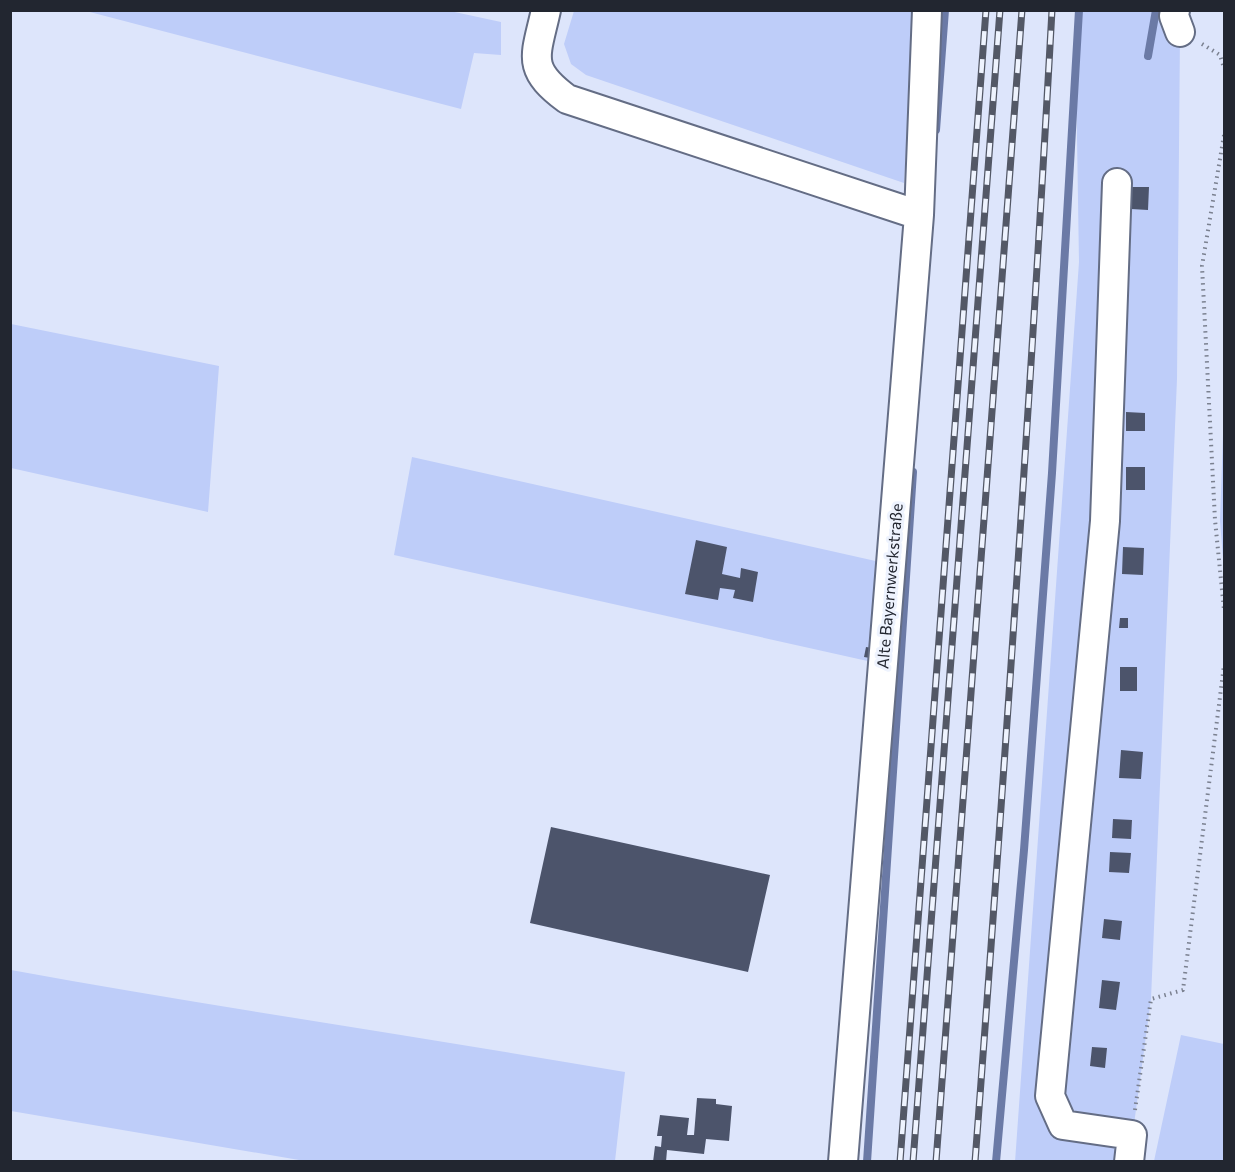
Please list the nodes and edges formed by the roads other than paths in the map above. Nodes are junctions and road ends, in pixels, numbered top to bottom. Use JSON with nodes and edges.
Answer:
{"nodes":[{"id":1,"x":546,"y":10,"type":"edge"},
{"id":2,"x":927,"y":10,"type":"edge"},
{"id":3,"x":1117,"y":183,"type":"dead end"},
{"id":4,"x":919,"y":215,"type":"junction"},
{"id":5,"x":1130,"y":1148,"type":"edge"},
{"id":6,"x":843,"y":1161,"type":"edge"}],
"edges":[{"from":1,"to":4,"type":"street"},
{"from":2,"to":4,"type":"street","name":"Alte Bayernwerkstraße"},
{"from":3,"to":5,"type":"street"},
{"from":4,"to":6,"type":"street","name":"Alte Bayernwerkstraße"}]}
